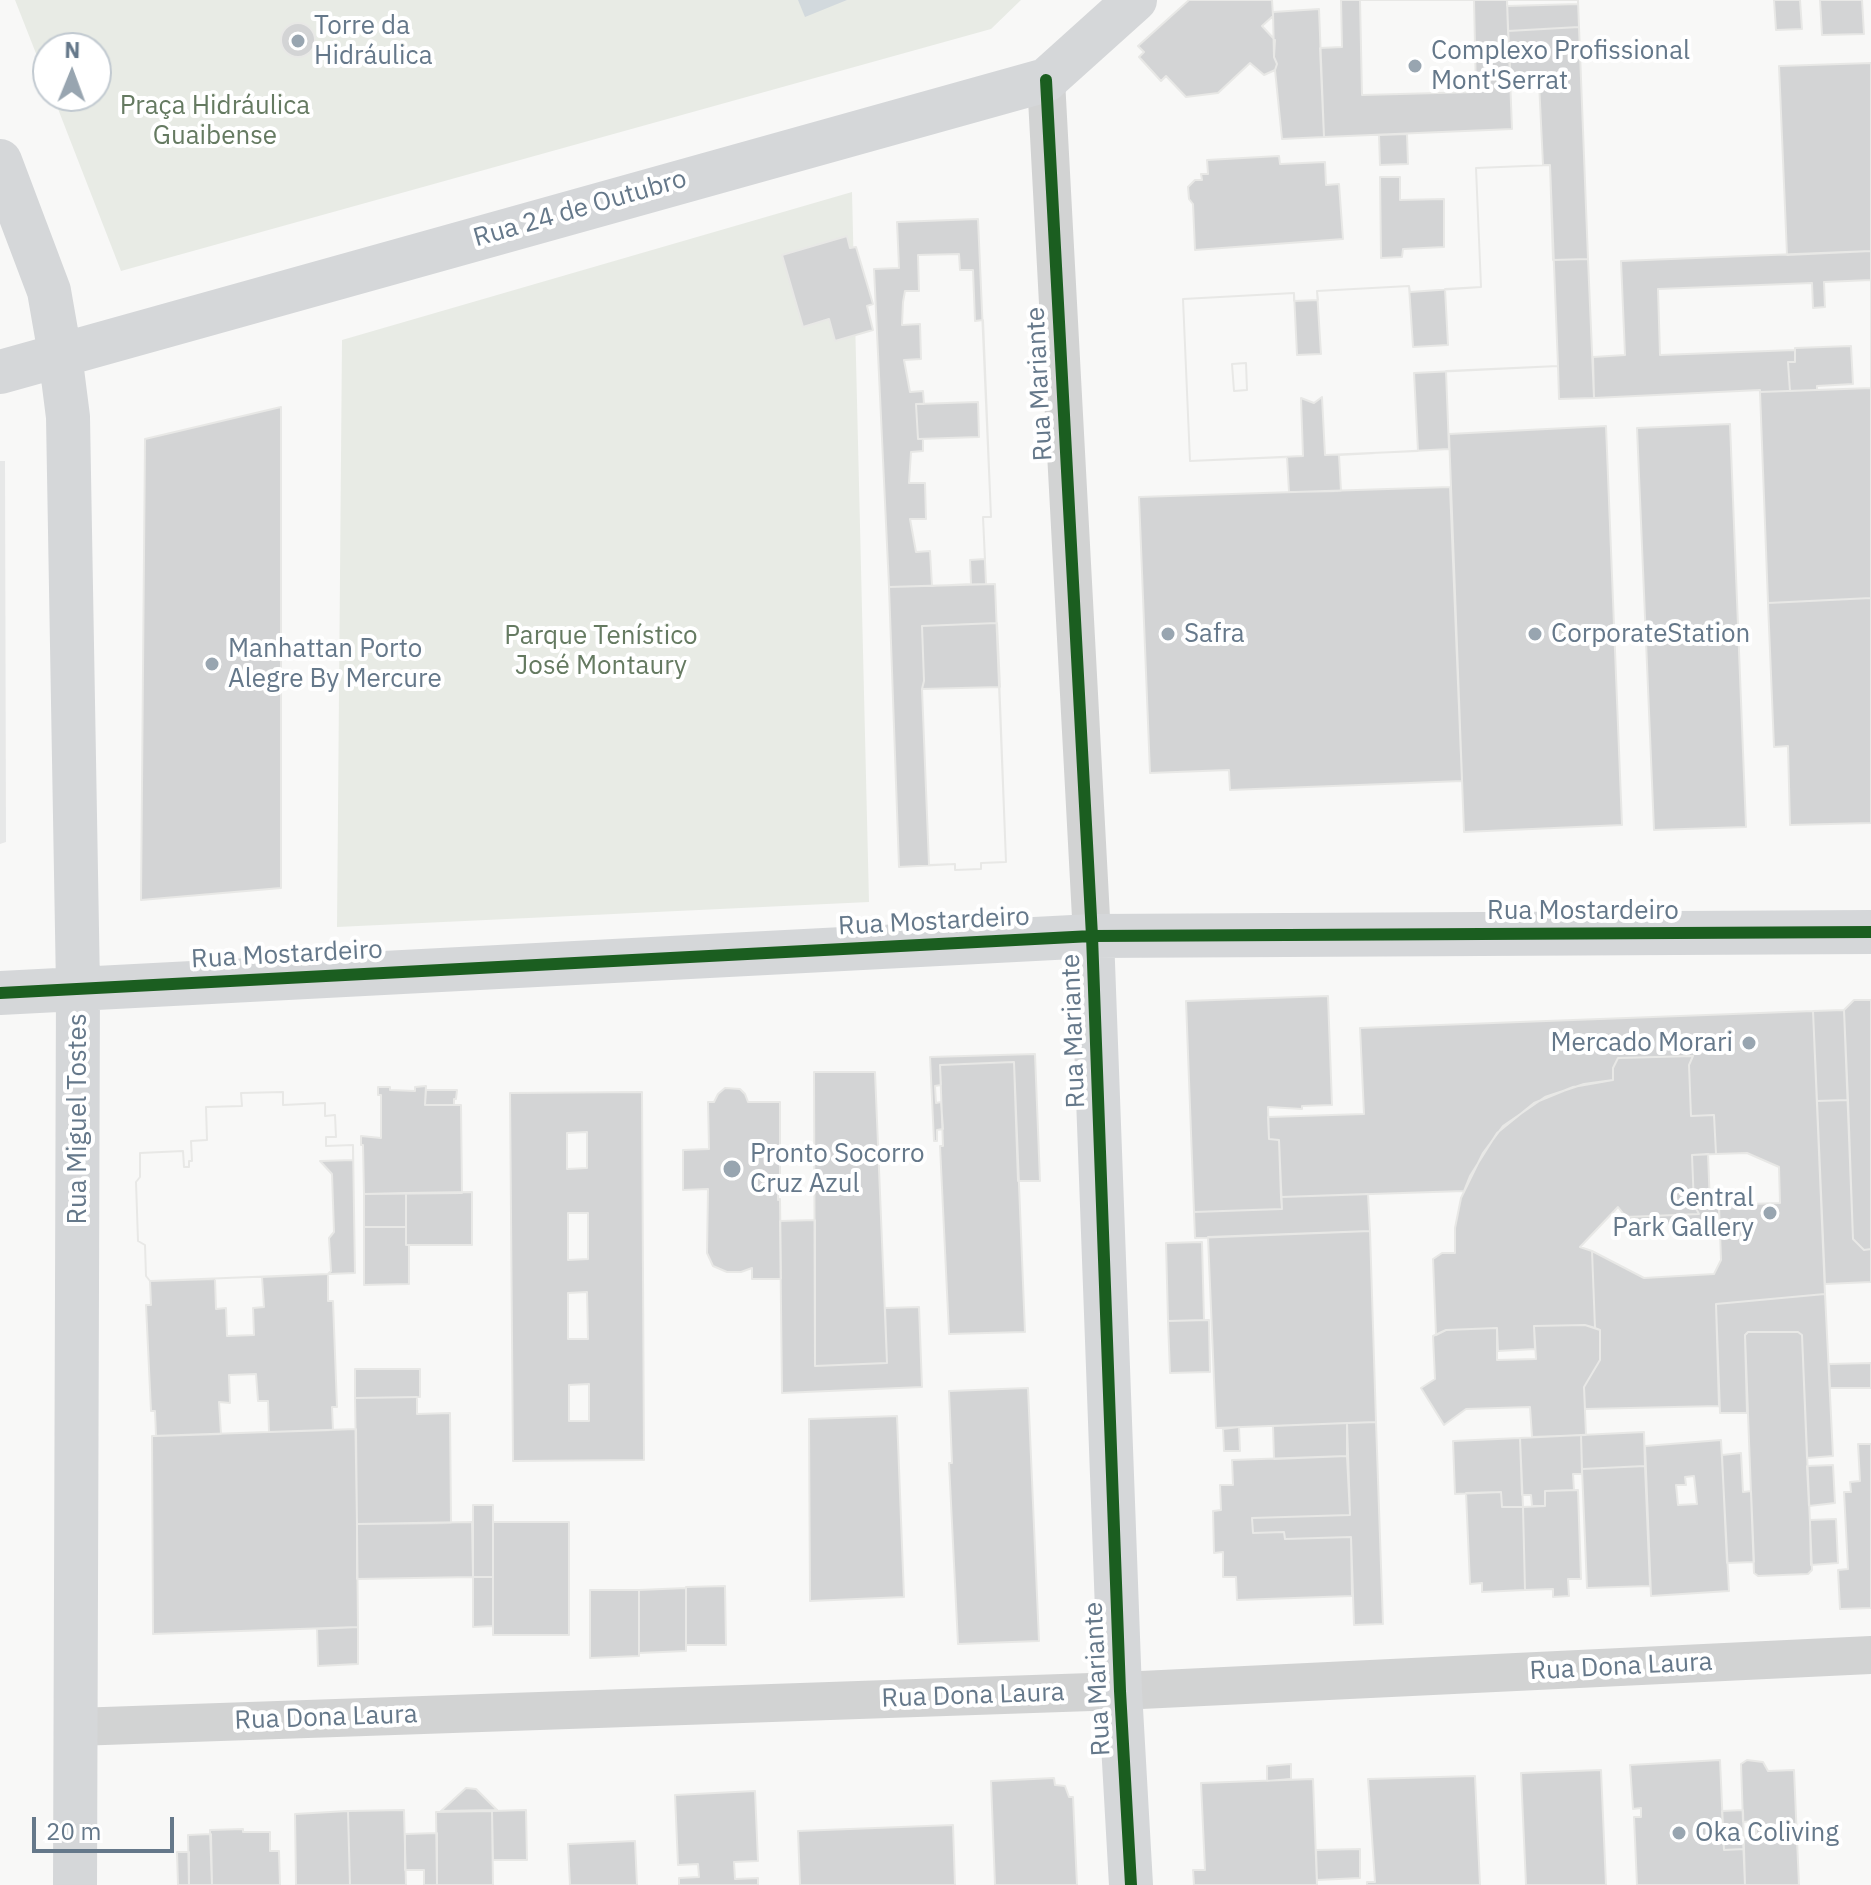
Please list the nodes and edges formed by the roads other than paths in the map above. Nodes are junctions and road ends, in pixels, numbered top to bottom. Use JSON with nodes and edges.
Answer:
{"nodes":[{"id":1,"x":1135,"y":0,"type":"edge"},
{"id":2,"x":1046,"y":80,"type":"junction"},
{"id":3,"x":0,"y":161,"type":"edge"},
{"id":4,"x":60,"y":354,"type":"junction"},
{"id":5,"x":0,"y":372,"type":"edge"},
{"id":6,"x":1871,"y":932,"type":"edge"},
{"id":7,"x":1092,"y":936,"type":"junction"},
{"id":8,"x":78,"y":987,"type":"junction"},
{"id":9,"x":0,"y":993,"type":"edge"},
{"id":10,"x":1871,"y":1655,"type":"edge"},
{"id":11,"x":1120,"y":1691,"type":"junction"},
{"id":12,"x":75,"y":1727,"type":"junction"},
{"id":13,"x":75,"y":1885,"type":"edge"},
{"id":14,"x":1131,"y":1885,"type":"edge"}],
"edges":[{"from":1,"to":2,"type":"main road","name":"Rua 24 de Outubro"},
{"from":2,"to":4,"type":"main road","name":"Rua 24 de Outubro"},
{"from":2,"to":7,"type":"street","name":"Rua Mariante"},
{"from":3,"to":4,"type":"main road","name":"Rua Miguel Tostes"},
{"from":4,"to":5,"type":"main road","name":"Rua 24 de Outubro"},
{"from":4,"to":8,"type":"main road","name":"Rua Miguel Tostes"},
{"from":6,"to":7,"type":"main road","name":"Rua Mostardeiro"},
{"from":7,"to":8,"type":"main road","name":"Rua Mostardeiro"},
{"from":7,"to":11,"type":"main road","name":"Rua Mariante"},
{"from":8,"to":9,"type":"main road","name":"Rua Mostardeiro"},
{"from":8,"to":12,"type":"main road","name":"Rua Miguel Tostes"},
{"from":10,"to":11,"type":"street","name":"Rua Dona Laura"},
{"from":11,"to":12,"type":"street","name":"Rua Dona Laura"},
{"from":11,"to":14,"type":"main road","name":"Rua Mariante"},
{"from":12,"to":13,"type":"main road","name":"Rua Miguel Tostes"}]}
